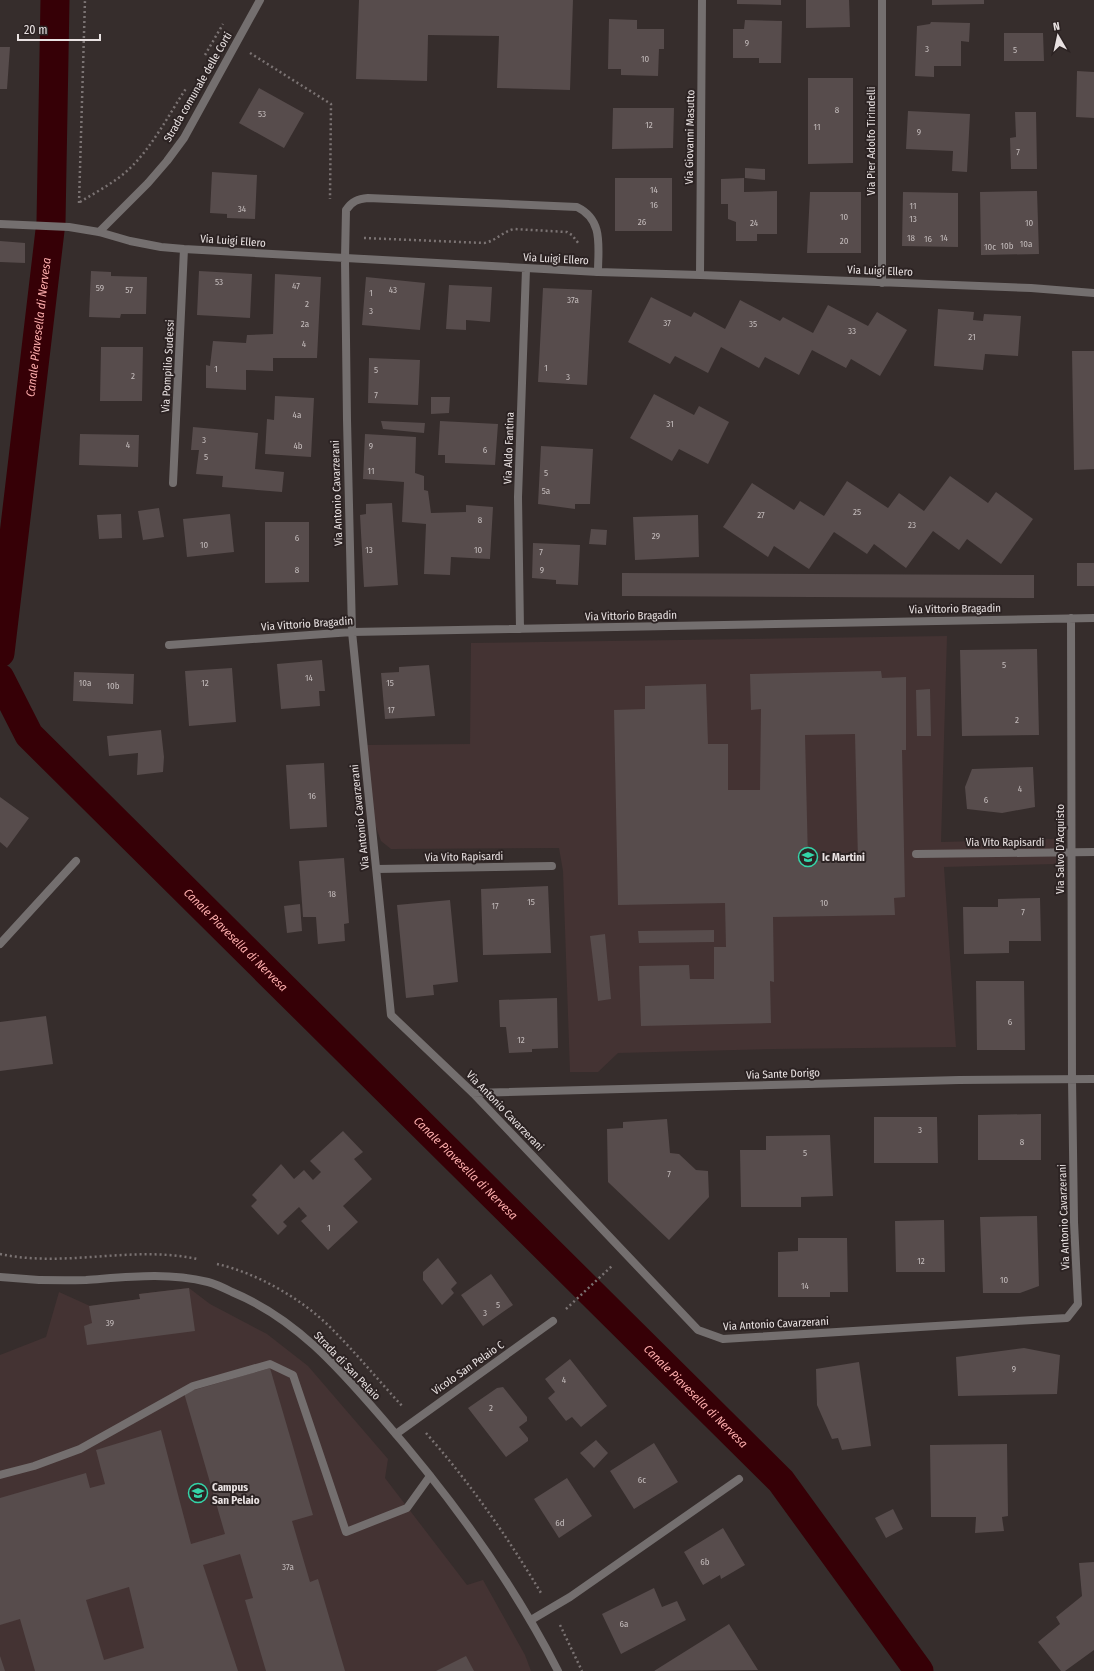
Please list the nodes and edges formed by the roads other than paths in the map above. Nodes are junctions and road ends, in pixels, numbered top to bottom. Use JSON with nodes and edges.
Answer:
{"nodes":[{"id":1,"x":260,"y":0,"type":"edge"},
{"id":2,"x":702,"y":0,"type":"edge"},
{"id":3,"x":882,"y":0,"type":"edge"},
{"id":4,"x":0,"y":224,"type":"edge"},
{"id":5,"x":99,"y":232,"type":"junction"},
{"id":6,"x":184,"y":249,"type":"junction"},
{"id":7,"x":344,"y":259,"type":"junction"},
{"id":8,"x":526,"y":269,"type":"junction"},
{"id":9,"x":598,"y":272,"type":"junction"},
{"id":10,"x":700,"y":275,"type":"junction"},
{"id":11,"x":882,"y":283,"type":"junction"},
{"id":12,"x":1094,"y":293,"type":"edge"},
{"id":13,"x":173,"y":483,"type":"dead end"},
{"id":14,"x":1071,"y":618,"type":"junction"},
{"id":15,"x":1094,"y":618,"type":"edge"},
{"id":16,"x":520,"y":629,"type":"junction"},
{"id":17,"x":352,"y":632,"type":"junction"},
{"id":18,"x":169,"y":645,"type":"dead end"},
{"id":19,"x":1071,"y":852,"type":"junction"},
{"id":20,"x":1094,"y":852,"type":"edge"},
{"id":21,"x":916,"y":854,"type":"dead end"},
{"id":22,"x":76,"y":861,"type":"dead end"},
{"id":23,"x":552,"y":866,"type":"dead end"},
{"id":24,"x":376,"y":869,"type":"junction"},
{"id":25,"x":0,"y":944,"type":"edge"},
{"id":26,"x":1072,"y":1079,"type":"junction"},
{"id":27,"x":1094,"y":1079,"type":"edge"},
{"id":28,"x":473,"y":1093,"type":"junction"},
{"id":29,"x":0,"y":1277,"type":"edge"},
{"id":30,"x":553,"y":1321,"type":"road end"},
{"id":31,"x":396,"y":1434,"type":"junction"},
{"id":32,"x":0,"y":1475,"type":"edge"},
{"id":33,"x":430,"y":1476,"type":"junction"},
{"id":34,"x":739,"y":1479,"type":"dead end"},
{"id":35,"x":532,"y":1620,"type":"junction"},
{"id":36,"x":558,"y":1671,"type":"edge"}],
"edges":[{"from":1,"to":5,"type":"street","name":"Strada comunale delle Corti"},
{"from":2,"to":10,"type":"street","name":"Via Giovanni Masutto"},
{"from":3,"to":11,"type":"street","name":"Via Pier Adolfo Tirindelli"},
{"from":4,"to":5,"type":"street","name":"Via Luigi Ellero"},
{"from":5,"to":6,"type":"street","name":"Via Luigi Ellero"},
{"from":6,"to":7,"type":"street","name":"Via Luigi Ellero"},
{"from":6,"to":13,"type":"street","name":"Via Pompilio Sudessi"},
{"from":7,"to":8,"type":"street","name":"Via Luigi Ellero"},
{"from":7,"to":9,"type":"street","name":"Via Antonio Cavarzerani"},
{"from":7,"to":17,"type":"street","name":"Via Antonio Cavarzerani"},
{"from":8,"to":9,"type":"street","name":"Via Luigi Ellero"},
{"from":8,"to":16,"type":"street","name":"Via Aldo Fantina"},
{"from":9,"to":10,"type":"street","name":"Via Luigi Ellero"},
{"from":10,"to":11,"type":"street","name":"Via Luigi Ellero"},
{"from":11,"to":12,"type":"street","name":"Via Luigi Ellero"},
{"from":14,"to":15,"type":"street","name":"Via Vittorio Bragadin"},
{"from":14,"to":16,"type":"street","name":"Via Vittorio Bragadin"},
{"from":14,"to":19,"type":"street","name":"Via Salvo D'Acquisto"},
{"from":16,"to":17,"type":"street","name":"Via Vittorio Bragadin"},
{"from":17,"to":18,"type":"street","name":"Via Vittorio Bragadin"},
{"from":17,"to":24,"type":"street","name":"Via Antonio Cavarzerani"},
{"from":19,"to":20,"type":"street","name":"Via Vito Rapisardi"},
{"from":19,"to":21,"type":"street","name":"Via Vito Rapisardi"},
{"from":19,"to":26,"type":"street","name":"Via Salvo D'Acquisto"},
{"from":22,"to":25,"type":"street"},
{"from":23,"to":24,"type":"street","name":"Via Vito Rapisardi"},
{"from":24,"to":28,"type":"street","name":"Via Antonio Cavarzerani"},
{"from":26,"to":27,"type":"street","name":"Via Sante Dorigo"},
{"from":26,"to":28,"type":"street","name":"Via Sante Dorigo"},
{"from":26,"to":28,"type":"street","name":"Via Antonio Cavarzerani"},
{"from":29,"to":31,"type":"street","name":"Strada di San Pelaio"},
{"from":30,"to":31,"type":"street","name":"Vicolo San Pelaio C"},
{"from":31,"to":33,"type":"street","name":"Strada di San Pelaio"},
{"from":32,"to":33,"type":"street"},
{"from":33,"to":35,"type":"street","name":"Strada di San Pelaio"},
{"from":34,"to":35,"type":"street"},
{"from":35,"to":36,"type":"street","name":"Strada di San Pelaio"}]}
